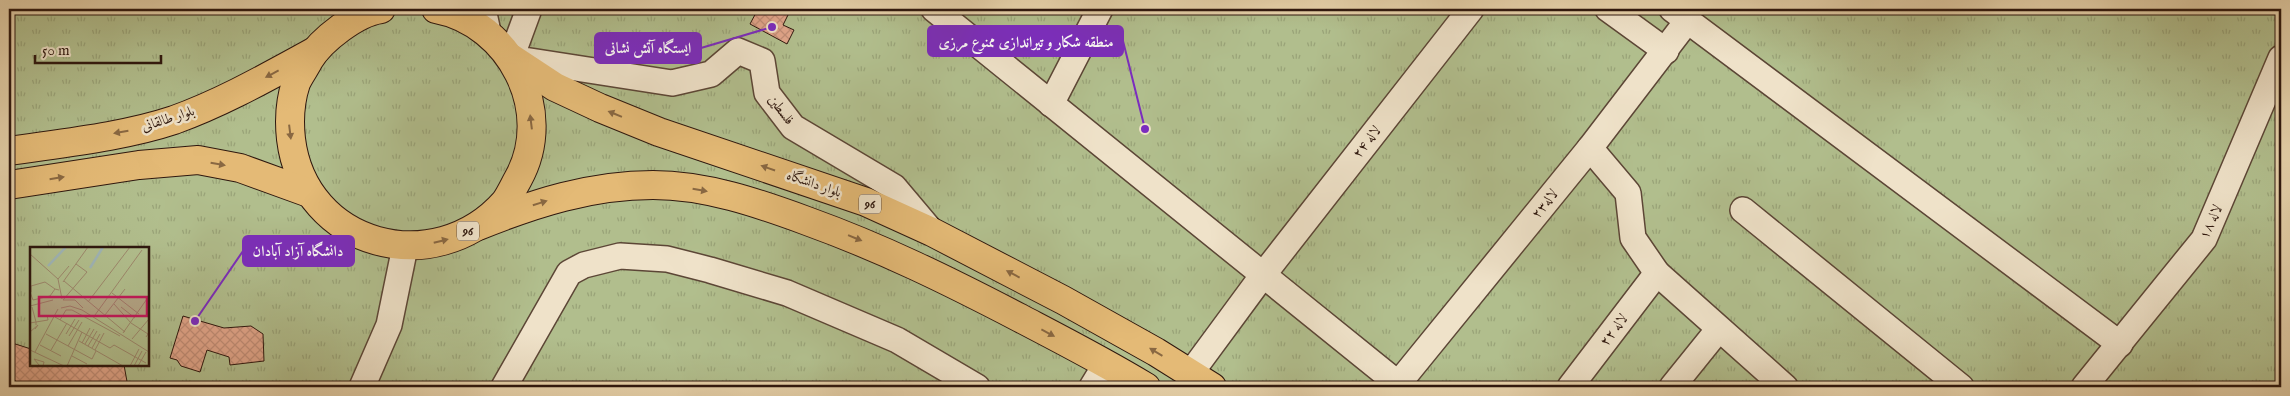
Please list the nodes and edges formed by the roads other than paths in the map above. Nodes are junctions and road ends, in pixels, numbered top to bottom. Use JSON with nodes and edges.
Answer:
{"nodes":[{"id":1,"x":381,"y":9,"type":"edge"},
{"id":2,"x":436,"y":9,"type":"edge"},
{"id":3,"x":529,"y":9,"type":"edge"},
{"id":4,"x":934,"y":9,"type":"edge"},
{"id":5,"x":1100,"y":9,"type":"edge"},
{"id":6,"x":1471,"y":9,"type":"edge"},
{"id":7,"x":1608,"y":9,"type":"edge"},
{"id":8,"x":1680,"y":15,"type":"edge"},
{"id":9,"x":348,"y":17,"type":"edge"},
{"id":10,"x":485,"y":20,"type":"edge"},
{"id":11,"x":315,"y":51,"type":"junction"},
{"id":12,"x":1666,"y":51,"type":"junction"},
{"id":13,"x":512,"y":58,"type":"junction"},
{"id":14,"x":2281,"y":58,"type":"edge"},
{"id":15,"x":1051,"y":104,"type":"junction"},
{"id":16,"x":1590,"y":148,"type":"junction"},
{"id":17,"x":9,"y":151,"type":"edge"},
{"id":18,"x":9,"y":185,"type":"edge"},
{"id":19,"x":309,"y":193,"type":"junction"},
{"id":20,"x":1743,"y":210,"type":"dead end"},
{"id":21,"x":478,"y":226,"type":"junction"},
{"id":22,"x":932,"y":232,"type":"junction"},
{"id":23,"x":405,"y":247,"type":"junction"},
{"id":24,"x":1657,"y":273,"type":"junction"},
{"id":25,"x":1263,"y":275,"type":"junction"},
{"id":26,"x":1718,"y":330,"type":"junction"},
{"id":27,"x":2120,"y":344,"type":"junction"},
{"id":28,"x":1106,"y":364,"type":"junction"},
{"id":29,"x":1201,"y":380,"type":"edge"},
{"id":30,"x":1400,"y":386,"type":"edge"},
{"id":31,"x":362,"y":387,"type":"edge"},
{"id":32,"x":504,"y":387,"type":"edge"},
{"id":33,"x":977,"y":387,"type":"edge"},
{"id":34,"x":1092,"y":387,"type":"edge"},
{"id":35,"x":1146,"y":387,"type":"edge"},
{"id":36,"x":1570,"y":387,"type":"edge"},
{"id":37,"x":1672,"y":387,"type":"edge"},
{"id":38,"x":1785,"y":387,"type":"edge"},
{"id":39,"x":1961,"y":387,"type":"edge"},
{"id":40,"x":2084,"y":387,"type":"edge"}],
"edges":[{"from":1,"to":9,"type":"main road","number":"96"},
{"from":2,"to":10,"type":"main road","number":"96"},
{"from":3,"to":13,"type":"street"},
{"from":4,"to":15,"type":"street"},
{"from":5,"to":15,"type":"street"},
{"from":6,"to":25,"type":"street","name":"لاله ۲۴"},
{"from":7,"to":12,"type":"street"},
{"from":8,"to":12,"type":"street","name":"لاله۲۳"},
{"from":8,"to":27,"type":"street"},
{"from":9,"to":11,"type":"main road","number":"96"},
{"from":10,"to":13,"type":"main road","number":"96"},
{"from":11,"to":17,"type":"main road","name":"بلوار طالقانی","number":"96","one_way":true},
{"from":11,"to":19,"type":"main road","number":"96","one_way":true},
{"from":12,"to":16,"type":"street","name":"لاله۲۳"},
{"from":21,"to":13,"type":"main road","number":"96","one_way":true},
{"from":22,"to":13,"type":"main road","name":"بلوار دانشگاه","number":"96","one_way":true},
{"from":13,"to":22,"type":"street","name":"فلسطین"},
{"from":14,"to":27,"type":"street","name":"لاله ۱۸"},
{"from":15,"to":25,"type":"street"},
{"from":16,"to":24,"type":"street"},
{"from":16,"to":30,"type":"street","name":"لاله۲۳"},
{"from":18,"to":19,"type":"main road","number":"96","one_way":true},
{"from":19,"to":23,"type":"main road","number":"96"},
{"from":20,"to":39,"type":"street"},
{"from":23,"to":21,"type":"main road","number":"96","one_way":true},
{"from":21,"to":28,"type":"main road","number":"96","one_way":true},
{"from":29,"to":22,"type":"main road","name":"بلوار دانشگاه","number":"96","one_way":true},
{"from":23,"to":31,"type":"street"},
{"from":24,"to":26,"type":"street"},
{"from":24,"to":36,"type":"street","name":"لاله ۲۲"},
{"from":25,"to":29,"type":"street","name":"لاله ۲۴"},
{"from":25,"to":30,"type":"street"},
{"from":26,"to":37,"type":"street"},
{"from":26,"to":38,"type":"street"},
{"from":27,"to":40,"type":"street","name":"لاله ۱۸"},
{"from":28,"to":34,"type":"street"},
{"from":28,"to":35,"type":"main road","number":"96"},
{"from":32,"to":33,"type":"street"}]}
